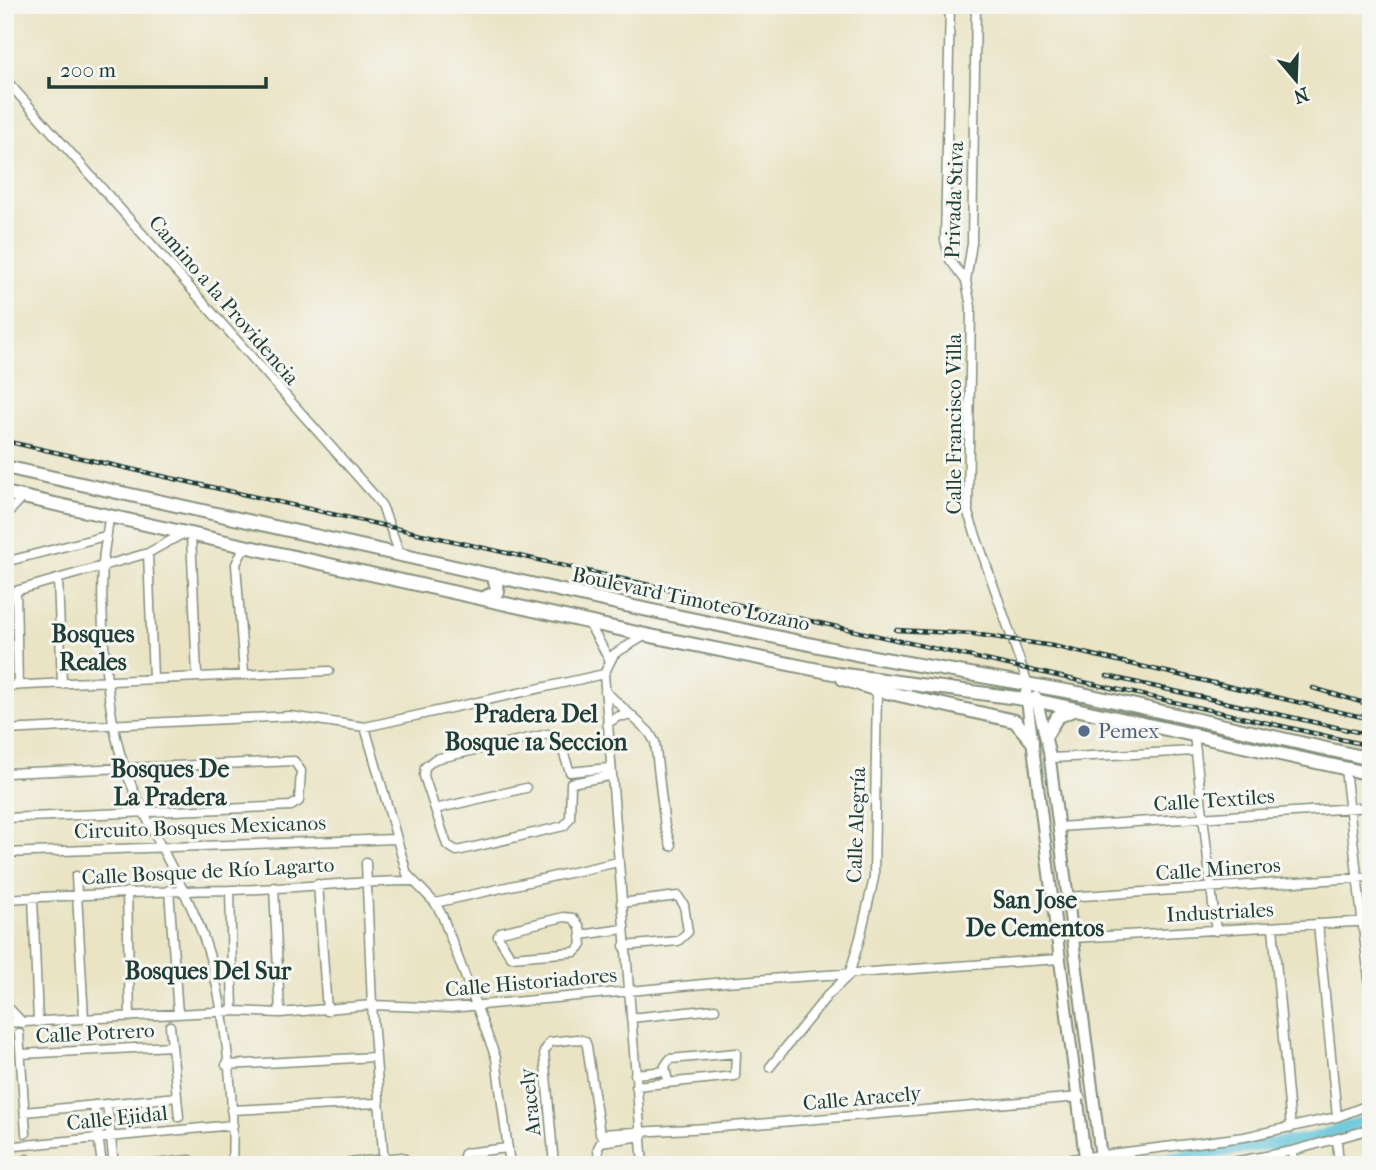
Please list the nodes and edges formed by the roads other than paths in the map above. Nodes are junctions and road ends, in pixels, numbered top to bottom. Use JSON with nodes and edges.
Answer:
{"nodes":[{"id":1,"x":950,"y":5,"type":"edge"},
{"id":2,"x":976,"y":5,"type":"edge"},
{"id":3,"x":5,"y":79,"type":"edge"},
{"id":4,"x":967,"y":281,"type":"junction"},
{"id":5,"x":6,"y":468,"type":"edge"},
{"id":6,"x":5,"y":493,"type":"edge"},
{"id":7,"x":23,"y":497,"type":"junction"},
{"id":8,"x":5,"y":516,"type":"edge"},
{"id":9,"x":109,"y":516,"type":"junction"},
{"id":10,"x":189,"y":533,"type":"junction"},
{"id":11,"x":105,"y":536,"type":"junction"},
{"id":12,"x":245,"y":546,"type":"junction"},
{"id":13,"x":148,"y":553,"type":"junction"},
{"id":14,"x":400,"y":554,"type":"junction"},
{"id":15,"x":5,"y":562,"type":"edge"},
{"id":16,"x":103,"y":566,"type":"junction"},
{"id":17,"x":493,"y":575,"type":"junction"},
{"id":18,"x":58,"y":579,"type":"junction"},
{"id":19,"x":534,"y":584,"type":"junction"},
{"id":20,"x":16,"y":591,"type":"junction"},
{"id":21,"x":5,"y":594,"type":"edge"},
{"id":22,"x":485,"y":598,"type":"junction"},
{"id":23,"x":526,"y":608,"type":"junction"},
{"id":24,"x":587,"y":621,"type":"junction"},
{"id":25,"x":646,"y":635,"type":"junction"},
{"id":26,"x":609,"y":659,"type":"junction"},
{"id":27,"x":328,"y":671,"type":"dead end"},
{"id":28,"x":244,"y":673,"type":"junction"},
{"id":29,"x":604,"y":674,"type":"junction"},
{"id":30,"x":197,"y":676,"type":"junction"},
{"id":31,"x":153,"y":678,"type":"junction"},
{"id":32,"x":107,"y":682,"type":"junction"},
{"id":33,"x":62,"y":684,"type":"junction"},
{"id":34,"x":878,"y":684,"type":"junction"},
{"id":35,"x":1028,"y":684,"type":"junction"},
{"id":36,"x":5,"y":686,"type":"edge"},
{"id":37,"x":18,"y":686,"type":"junction"},
{"id":38,"x":605,"y":691,"type":"junction"},
{"id":39,"x":1024,"y":698,"type":"junction"},
{"id":40,"x":1039,"y":701,"type":"junction"},
{"id":41,"x":1076,"y":709,"type":"junction"},
{"id":42,"x":633,"y":716,"type":"junction"},
{"id":43,"x":607,"y":724,"type":"junction"},
{"id":44,"x":114,"y":725,"type":"junction"},
{"id":45,"x":365,"y":727,"type":"junction"},
{"id":46,"x":5,"y":730,"type":"edge"},
{"id":47,"x":1194,"y":735,"type":"junction"},
{"id":48,"x":1046,"y":736,"type":"junction"},
{"id":49,"x":1032,"y":741,"type":"junction"},
{"id":50,"x":1196,"y":751,"type":"junction"},
{"id":51,"x":1050,"y":758,"type":"junction"},
{"id":52,"x":1371,"y":759,"type":"edge"},
{"id":53,"x":125,"y":768,"type":"junction"},
{"id":54,"x":1345,"y":769,"type":"junction"},
{"id":55,"x":609,"y":772,"type":"junction"},
{"id":56,"x":5,"y":773,"type":"edge"},
{"id":57,"x":1371,"y":774,"type":"edge"},
{"id":58,"x":527,"y":788,"type":"dead end"},
{"id":59,"x":1371,"y":807,"type":"edge"},
{"id":60,"x":435,"y":809,"type":"junction"},
{"id":61,"x":1349,"y":809,"type":"junction"},
{"id":62,"x":144,"y":812,"type":"junction"},
{"id":63,"x":5,"y":818,"type":"edge"},
{"id":64,"x":1202,"y":818,"type":"junction"},
{"id":65,"x":1058,"y":827,"type":"junction"},
{"id":66,"x":396,"y":839,"type":"junction"},
{"id":67,"x":158,"y":845,"type":"junction"},
{"id":68,"x":671,"y":846,"type":"dead end"},
{"id":69,"x":5,"y":853,"type":"edge"},
{"id":70,"x":618,"y":862,"type":"junction"},
{"id":71,"x":366,"y":863,"type":"dead end"},
{"id":72,"x":76,"y":876,"type":"dead end"},
{"id":73,"x":1371,"y":877,"type":"edge"},
{"id":74,"x":1359,"y":878,"type":"junction"},
{"id":75,"x":367,"y":881,"type":"junction"},
{"id":76,"x":412,"y":881,"type":"junction"},
{"id":77,"x":318,"y":884,"type":"junction"},
{"id":78,"x":274,"y":887,"type":"junction"},
{"id":79,"x":1211,"y":887,"type":"junction"},
{"id":80,"x":183,"y":889,"type":"junction"},
{"id":81,"x":169,"y":890,"type":"junction"},
{"id":82,"x":230,"y":890,"type":"junction"},
{"id":83,"x":127,"y":892,"type":"junction"},
{"id":84,"x":77,"y":895,"type":"junction"},
{"id":85,"x":33,"y":897,"type":"junction"},
{"id":86,"x":1067,"y":897,"type":"junction"},
{"id":87,"x":5,"y":899,"type":"edge"},
{"id":88,"x":435,"y":903,"type":"junction"},
{"id":89,"x":621,"y":903,"type":"junction"},
{"id":90,"x":1367,"y":922,"type":"edge"},
{"id":91,"x":1318,"y":924,"type":"junction"},
{"id":92,"x":1273,"y":927,"type":"junction"},
{"id":93,"x":623,"y":929,"type":"junction"},
{"id":94,"x":1216,"y":931,"type":"junction"},
{"id":95,"x":581,"y":935,"type":"junction"},
{"id":96,"x":1072,"y":938,"type":"junction"},
{"id":97,"x":624,"y":946,"type":"junction"},
{"id":98,"x":1060,"y":959,"type":"junction"},
{"id":99,"x":849,"y":975,"type":"junction"},
{"id":100,"x":628,"y":991,"type":"junction"},
{"id":101,"x":1371,"y":997,"type":"edge"},
{"id":102,"x":5,"y":1004,"type":"edge"},
{"id":103,"x":372,"y":1005,"type":"junction"},
{"id":104,"x":476,"y":1006,"type":"junction"},
{"id":105,"x":715,"y":1009,"type":"dead end"},
{"id":106,"x":233,"y":1011,"type":"junction"},
{"id":107,"x":327,"y":1011,"type":"junction"},
{"id":108,"x":221,"y":1012,"type":"junction"},
{"id":109,"x":280,"y":1013,"type":"junction"},
{"id":110,"x":178,"y":1014,"type":"junction"},
{"id":111,"x":130,"y":1017,"type":"junction"},
{"id":112,"x":631,"y":1017,"type":"junction"},
{"id":113,"x":84,"y":1019,"type":"junction"},
{"id":114,"x":38,"y":1022,"type":"junction"},
{"id":115,"x":5,"y":1023,"type":"edge"},
{"id":116,"x":23,"y":1023,"type":"junction"},
{"id":117,"x":170,"y":1026,"type":"dead end"},
{"id":118,"x":19,"y":1033,"type":"dead end"},
{"id":119,"x":172,"y":1046,"type":"junction"},
{"id":120,"x":21,"y":1054,"type":"junction"},
{"id":121,"x":375,"y":1058,"type":"junction"},
{"id":122,"x":226,"y":1065,"type":"junction"},
{"id":123,"x":770,"y":1067,"type":"dead end"},
{"id":124,"x":666,"y":1071,"type":"junction"},
{"id":125,"x":635,"y":1074,"type":"junction"},
{"id":126,"x":668,"y":1083,"type":"junction"},
{"id":127,"x":636,"y":1086,"type":"junction"},
{"id":128,"x":177,"y":1097,"type":"junction"},
{"id":129,"x":1080,"y":1097,"type":"junction"},
{"id":130,"x":378,"y":1103,"type":"junction"},
{"id":131,"x":107,"y":1104,"type":"junction"},
{"id":132,"x":1371,"y":1104,"type":"edge"},
{"id":133,"x":94,"y":1105,"type":"junction"},
{"id":134,"x":231,"y":1110,"type":"junction"},
{"id":135,"x":25,"y":1112,"type":"junction"},
{"id":136,"x":178,"y":1117,"type":"dead end"},
{"id":137,"x":1337,"y":1117,"type":"junction"},
{"id":138,"x":233,"y":1125,"type":"junction"},
{"id":139,"x":1291,"y":1128,"type":"junction"},
{"id":140,"x":1371,"y":1129,"type":"edge"},
{"id":141,"x":26,"y":1132,"type":"dead end"},
{"id":142,"x":643,"y":1133,"type":"junction"},
{"id":143,"x":111,"y":1136,"type":"junction"},
{"id":144,"x":98,"y":1138,"type":"junction"},
{"id":145,"x":1337,"y":1141,"type":"junction"},
{"id":146,"x":5,"y":1147,"type":"edge"},
{"id":147,"x":508,"y":1148,"type":"junction"},
{"id":148,"x":1292,"y":1151,"type":"junction"},
{"id":149,"x":1102,"y":1160,"type":"edge"},
{"id":150,"x":1086,"y":1161,"type":"edge"},
{"id":151,"x":384,"y":1162,"type":"edge"},
{"id":152,"x":1250,"y":1162,"type":"edge"},
{"id":153,"x":102,"y":1165,"type":"edge"},
{"id":154,"x":114,"y":1165,"type":"edge"},
{"id":155,"x":146,"y":1165,"type":"edge"},
{"id":156,"x":197,"y":1165,"type":"edge"},
{"id":157,"x":232,"y":1165,"type":"edge"},
{"id":158,"x":332,"y":1165,"type":"edge"},
{"id":159,"x":412,"y":1165,"type":"edge"},
{"id":160,"x":461,"y":1165,"type":"edge"},
{"id":161,"x":510,"y":1165,"type":"edge"},
{"id":162,"x":554,"y":1165,"type":"edge"},
{"id":163,"x":600,"y":1165,"type":"edge"},
{"id":164,"x":643,"y":1165,"type":"edge"},
{"id":165,"x":1024,"y":1165,"type":"edge"},
{"id":166,"x":1217,"y":1165,"type":"edge"},
{"id":167,"x":1294,"y":1165,"type":"edge"},
{"id":168,"x":1339,"y":1165,"type":"edge"}],
"edges":[{"from":1,"to":4,"type":"street","name":"Privada Stiva"},
{"from":2,"to":4,"type":"street","name":"Privada Stiva"},
{"from":3,"to":14,"type":"street","name":"Camino a la Providencia"},
{"from":4,"to":35,"type":"street","name":"Calle Francisco Villa"},
{"from":5,"to":14,"type":"main road","name":"Boulevard Timoteo Lozano"},
{"from":6,"to":7,"type":"main road","name":"Boulevard Timoteo Lozano"},
{"from":7,"to":8,"type":"street"},
{"from":7,"to":9,"type":"main road","name":"Boulevard Timoteo Lozano"},
{"from":9,"to":10,"type":"main road","name":"Boulevard Timoteo Lozano"},
{"from":9,"to":11,"type":"street"},
{"from":10,"to":12,"type":"main road","name":"Boulevard Timoteo Lozano"},
{"from":10,"to":13,"type":"street"},
{"from":10,"to":30,"type":"street"},
{"from":11,"to":15,"type":"street"},
{"from":11,"to":16,"type":"street"},
{"from":12,"to":22,"type":"main road","name":"Boulevard Timoteo Lozano"},
{"from":12,"to":28,"type":"street"},
{"from":13,"to":16,"type":"street"},
{"from":13,"to":31,"type":"street"},
{"from":14,"to":17,"type":"main road","name":"Boulevard Timoteo Lozano"},
{"from":16,"to":18,"type":"street"},
{"from":16,"to":32,"type":"street"},
{"from":17,"to":19,"type":"main road","name":"Boulevard Timoteo Lozano"},
{"from":17,"to":22,"type":"main road"},
{"from":18,"to":20,"type":"street"},
{"from":18,"to":33,"type":"street"},
{"from":19,"to":23,"type":"main road"},
{"from":19,"to":35,"type":"main road","name":"Boulevard Timoteo Lozano"},
{"from":20,"to":21,"type":"street"},
{"from":20,"to":37,"type":"street"},
{"from":22,"to":23,"type":"main road","name":"Boulevard Timoteo Lozano"},
{"from":23,"to":24,"type":"main road","name":"Boulevard Timoteo Lozano"},
{"from":24,"to":25,"type":"main road","name":"Boulevard Timoteo Lozano"},
{"from":24,"to":26,"type":"street"},
{"from":25,"to":26,"type":"street"},
{"from":25,"to":34,"type":"main road","name":"Boulevard Timoteo Lozano"},
{"from":26,"to":29,"type":"street"},
{"from":27,"to":28,"type":"street"},
{"from":28,"to":30,"type":"street"},
{"from":29,"to":38,"type":"street"},
{"from":29,"to":45,"type":"street"},
{"from":30,"to":31,"type":"street"},
{"from":31,"to":32,"type":"street"},
{"from":32,"to":33,"type":"street"},
{"from":32,"to":44,"type":"street"},
{"from":33,"to":37,"type":"street"},
{"from":34,"to":39,"type":"main road","name":"Boulevard Timoteo Lozano"},
{"from":34,"to":49,"type":"main road"},
{"from":34,"to":99,"type":"street","name":"Calle Alegría"},
{"from":35,"to":39,"type":"main road"},
{"from":35,"to":40,"type":"main road"},
{"from":35,"to":52,"type":"main road","name":"Boulevard Timoteo Lozano"},
{"from":36,"to":37,"type":"street"},
{"from":38,"to":42,"type":"street"},
{"from":38,"to":43,"type":"street"},
{"from":39,"to":40,"type":"main road","name":"Boulevard Timoteo Lozano"},
{"from":39,"to":49,"type":"main road"},
{"from":40,"to":41,"type":"main road","name":"Boulevard Timoteo Lozano"},
{"from":40,"to":48,"type":"main road"},
{"from":41,"to":47,"type":"main road","name":"Boulevard Timoteo Lozano"},
{"from":41,"to":48,"type":"main road"},
{"from":42,"to":43,"type":"street"},
{"from":42,"to":68,"type":"street"},
{"from":43,"to":55,"type":"street"},
{"from":44,"to":45,"type":"street"},
{"from":44,"to":46,"type":"street"},
{"from":44,"to":53,"type":"street"},
{"from":45,"to":66,"type":"street"},
{"from":47,"to":50,"type":"street"},
{"from":47,"to":54,"type":"main road","name":"Boulevard Timoteo Lozano"},
{"from":48,"to":51,"type":"main road"},
{"from":49,"to":98,"type":"main road"},
{"from":50,"to":51,"type":"street"},
{"from":50,"to":64,"type":"street"},
{"from":51,"to":65,"type":"main road"},
{"from":53,"to":56,"type":"street"},
{"from":53,"to":62,"type":"street"},
{"from":53,"to":62,"type":"street"},
{"from":54,"to":57,"type":"main road","name":"Boulevard Timoteo Lozano"},
{"from":54,"to":61,"type":"street"},
{"from":55,"to":60,"type":"street"},
{"from":55,"to":60,"type":"street"},
{"from":55,"to":70,"type":"street"},
{"from":58,"to":60,"type":"street"},
{"from":59,"to":61,"type":"street","name":"Calle Textiles"},
{"from":61,"to":64,"type":"street","name":"Calle Textiles"},
{"from":61,"to":74,"type":"street"},
{"from":62,"to":63,"type":"street"},
{"from":62,"to":67,"type":"street"},
{"from":64,"to":65,"type":"street","name":"Calle Textiles"},
{"from":64,"to":79,"type":"street"},
{"from":65,"to":86,"type":"main road"},
{"from":66,"to":67,"type":"street","name":"Circuito Bosques Mexicanos"},
{"from":66,"to":76,"type":"street"},
{"from":67,"to":69,"type":"street","name":"Circuito Bosques Mexicanos"},
{"from":67,"to":80,"type":"street"},
{"from":70,"to":88,"type":"street"},
{"from":70,"to":89,"type":"street"},
{"from":71,"to":75,"type":"street"},
{"from":72,"to":84,"type":"street"},
{"from":73,"to":74,"type":"street","name":"Calle Mineros"},
{"from":74,"to":79,"type":"street","name":"Calle Mineros"},
{"from":74,"to":90,"type":"street"},
{"from":75,"to":76,"type":"street","name":"Calle Bosque de Río Lagarto"},
{"from":75,"to":77,"type":"street","name":"Calle Bosque de Río Lagarto"},
{"from":75,"to":103,"type":"street"},
{"from":76,"to":88,"type":"street"},
{"from":77,"to":78,"type":"street","name":"Calle Bosque de Río Lagarto"},
{"from":77,"to":107,"type":"street"},
{"from":78,"to":82,"type":"street","name":"Calle Bosque de Río Lagarto"},
{"from":78,"to":109,"type":"street"},
{"from":79,"to":86,"type":"street","name":"Calle Mineros"},
{"from":79,"to":94,"type":"street"},
{"from":80,"to":81,"type":"street","name":"Calle Bosque de Río Lagarto"},
{"from":80,"to":82,"type":"street","name":"Calle Bosque de Río Lagarto"},
{"from":80,"to":108,"type":"street"},
{"from":81,"to":83,"type":"street","name":"Calle Bosque de Río Lagarto"},
{"from":81,"to":110,"type":"street"},
{"from":82,"to":106,"type":"street"},
{"from":83,"to":84,"type":"street","name":"Calle Bosque de Río Lagarto"},
{"from":83,"to":111,"type":"street"},
{"from":84,"to":85,"type":"street","name":"Calle Bosque de Río Lagarto"},
{"from":84,"to":113,"type":"street"},
{"from":85,"to":87,"type":"street","name":"Calle Bosque de Río Lagarto"},
{"from":85,"to":114,"type":"street"},
{"from":86,"to":96,"type":"main road"},
{"from":88,"to":104,"type":"street"},
{"from":89,"to":93,"type":"street"},
{"from":89,"to":97,"type":"street"},
{"from":90,"to":91,"type":"street","name":"Industriales"},
{"from":90,"to":101,"type":"street"},
{"from":91,"to":92,"type":"street","name":"Industriales"},
{"from":91,"to":137,"type":"street"},
{"from":92,"to":94,"type":"street","name":"Industriales"},
{"from":92,"to":139,"type":"street"},
{"from":93,"to":95,"type":"street"},
{"from":93,"to":97,"type":"street"},
{"from":94,"to":96,"type":"street","name":"Industriales"},
{"from":95,"to":95,"type":"street"},
{"from":96,"to":149,"type":"main road"},
{"from":97,"to":100,"type":"street"},
{"from":98,"to":99,"type":"street","name":"Calle Historiadores"},
{"from":98,"to":129,"type":"main road"},
{"from":99,"to":100,"type":"street","name":"Calle Historiadores"},
{"from":99,"to":123,"type":"street"},
{"from":100,"to":104,"type":"street","name":"Calle Historiadores"},
{"from":100,"to":112,"type":"street"},
{"from":102,"to":116,"type":"street"},
{"from":103,"to":104,"type":"street","name":"Calle Historiadores"},
{"from":103,"to":107,"type":"street","name":"Calle Historiadores"},
{"from":103,"to":121,"type":"street"},
{"from":104,"to":147,"type":"street"},
{"from":105,"to":112,"type":"street"},
{"from":106,"to":108,"type":"street","name":"Calle Historiadores"},
{"from":106,"to":109,"type":"street","name":"Calle Historiadores"},
{"from":107,"to":109,"type":"street","name":"Calle Historiadores"},
{"from":108,"to":110,"type":"street","name":"Calle Historiadores"},
{"from":108,"to":122,"type":"street"},
{"from":110,"to":111,"type":"street","name":"Calle Historiadores"},
{"from":111,"to":113,"type":"street","name":"Calle Historiadores"},
{"from":112,"to":125,"type":"street"},
{"from":113,"to":114,"type":"street","name":"Calle Historiadores"},
{"from":114,"to":116,"type":"street","name":"Calle Historiadores"},
{"from":115,"to":116,"type":"street","name":"Calle Historiadores"},
{"from":117,"to":119,"type":"street","name":"Calle Potrero"},
{"from":118,"to":120,"type":"street","name":"Calle Potrero"},
{"from":119,"to":120,"type":"street","name":"Calle Potrero"},
{"from":119,"to":128,"type":"street","name":"Calle Potrero"},
{"from":120,"to":135,"type":"street","name":"Calle Potrero"},
{"from":121,"to":122,"type":"street"},
{"from":121,"to":130,"type":"street"},
{"from":122,"to":134,"type":"street"},
{"from":124,"to":125,"type":"street"},
{"from":124,"to":126,"type":"street"},
{"from":124,"to":126,"type":"street"},
{"from":125,"to":127,"type":"street"},
{"from":126,"to":127,"type":"street"},
{"from":127,"to":142,"type":"street"},
{"from":128,"to":131,"type":"street"},
{"from":128,"to":136,"type":"street","name":"Calle Potrero"},
{"from":129,"to":142,"type":"street","name":"Calle Aracely"},
{"from":129,"to":150,"type":"main road"},
{"from":130,"to":134,"type":"street"},
{"from":130,"to":151,"type":"street"},
{"from":131,"to":133,"type":"street"},
{"from":131,"to":143,"type":"street"},
{"from":132,"to":137,"type":"street"},
{"from":133,"to":135,"type":"street"},
{"from":133,"to":144,"type":"street"},
{"from":134,"to":138,"type":"street"},
{"from":135,"to":141,"type":"street","name":"Calle Potrero"},
{"from":137,"to":139,"type":"street"},
{"from":138,"to":143,"type":"street","name":"Calle Ejidal"},
{"from":138,"to":157,"type":"street"},
{"from":139,"to":149,"type":"street"},
{"from":140,"to":145,"type":"street"},
{"from":142,"to":162,"type":"street","name":"Aracely"},
{"from":142,"to":163,"type":"street"},
{"from":142,"to":164,"type":"street"},
{"from":143,"to":144,"type":"street","name":"Calle Ejidal"},
{"from":143,"to":154,"type":"street"},
{"from":144,"to":146,"type":"street","name":"Calle Ejidal"},
{"from":144,"to":153,"type":"street"},
{"from":145,"to":148,"type":"street"},
{"from":145,"to":168,"type":"street"},
{"from":147,"to":160,"type":"street"},
{"from":147,"to":161,"type":"street"},
{"from":148,"to":152,"type":"street"},
{"from":148,"to":167,"type":"street"},
{"from":149,"to":150,"type":"street"},
{"from":150,"to":165,"type":"street"},
{"from":151,"to":158,"type":"street"},
{"from":151,"to":159,"type":"street"},
{"from":152,"to":166,"type":"street"},
{"from":155,"to":156,"type":"street"}]}
